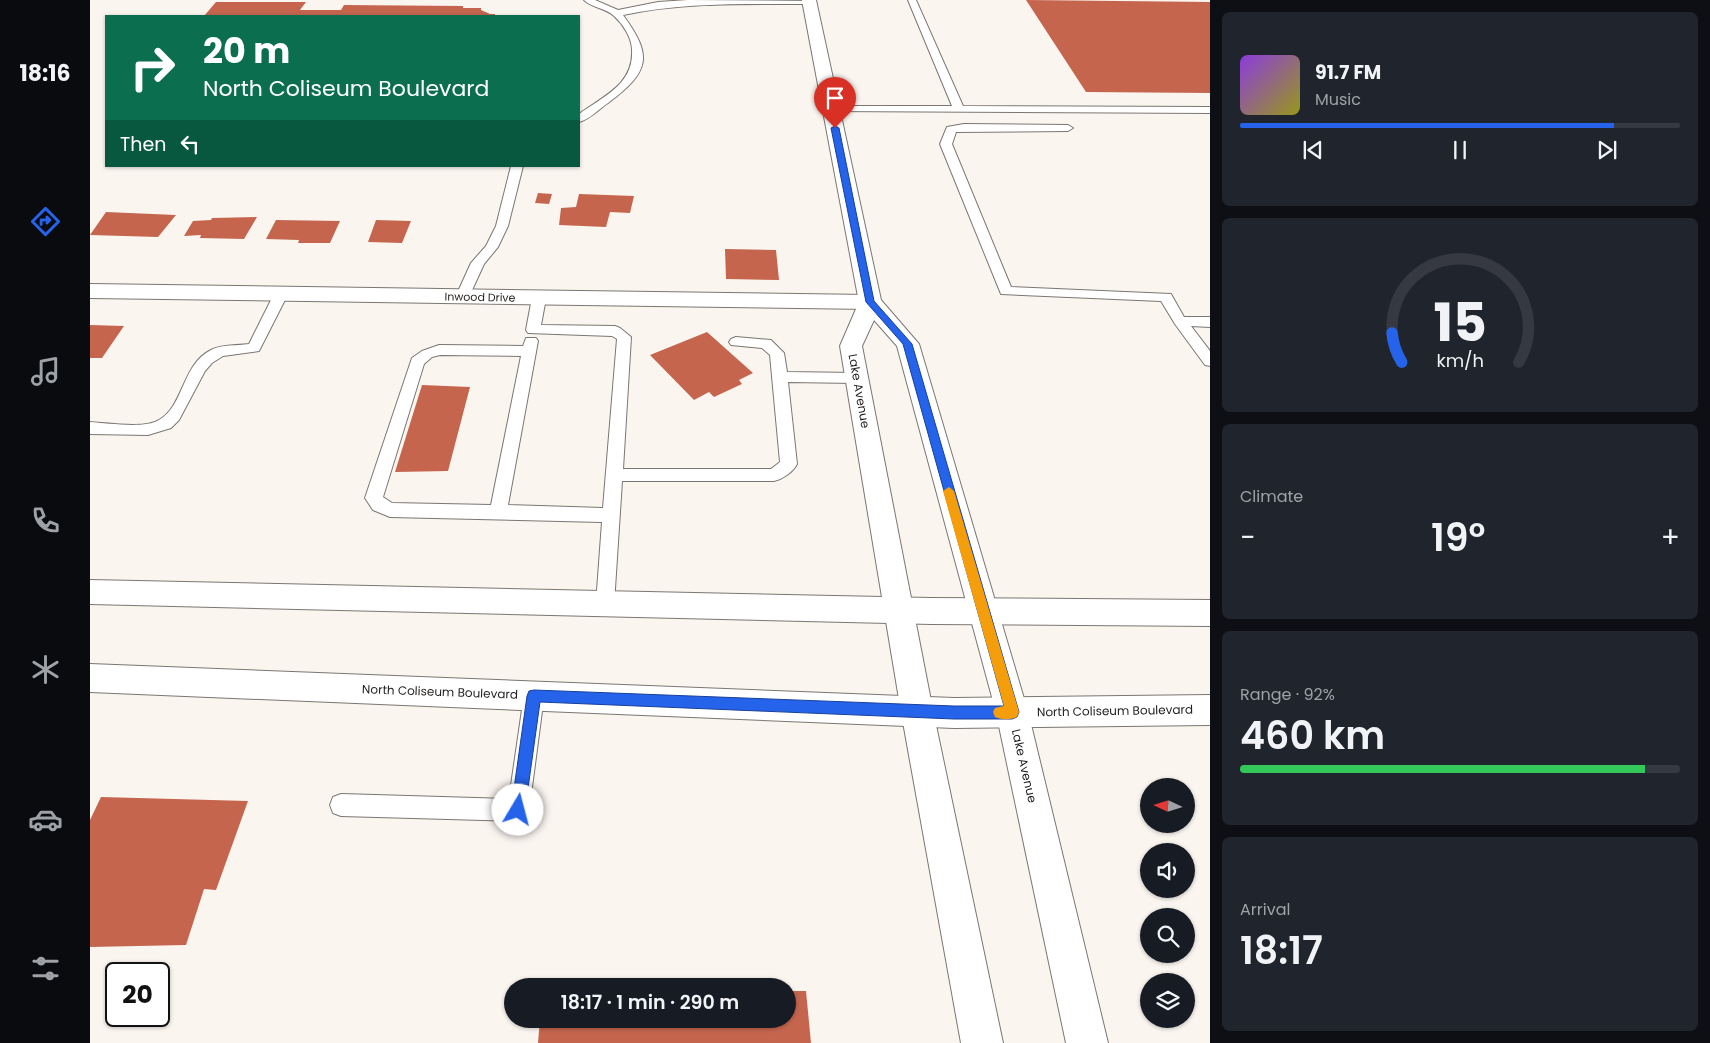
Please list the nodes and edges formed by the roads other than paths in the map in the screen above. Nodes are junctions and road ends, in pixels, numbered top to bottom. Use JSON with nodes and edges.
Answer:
{"nodes":[{"id":1,"x":588,"y":0,"type":"edge"},
{"id":2,"x":912,"y":0,"type":"edge"},
{"id":3,"x":809,"y":1,"type":"edge"},
{"id":4,"x":617,"y":13,"type":"junction"},
{"id":5,"x":831,"y":109,"type":"junction"},
{"id":6,"x":959,"y":110,"type":"junction"},
{"id":7,"x":1210,"y":110,"type":"edge"},
{"id":8,"x":1058,"y":111,"type":"junction"},
{"id":9,"x":580,"y":118,"type":"edge"},
{"id":10,"x":517,"y":167,"type":"edge"},
{"id":11,"x":90,"y":291,"type":"edge"},
{"id":12,"x":281,"y":294,"type":"junction"},
{"id":13,"x":463,"y":296,"type":"junction"},
{"id":14,"x":539,"y":298,"type":"junction"},
{"id":15,"x":870,"y":302,"type":"junction"},
{"id":16,"x":1180,"y":321,"type":"junction"},
{"id":17,"x":1210,"y":322,"type":"edge"},
{"id":18,"x":533,"y":330,"type":"junction"},
{"id":19,"x":736,"y":342,"type":"dead end"},
{"id":20,"x":529,"y":351,"type":"junction"},
{"id":21,"x":1210,"y":360,"type":"edge"},
{"id":22,"x":780,"y":377,"type":"junction"},
{"id":23,"x":856,"y":378,"type":"junction"},
{"id":24,"x":90,"y":428,"type":"edge"},
{"id":25,"x":614,"y":476,"type":"junction"},
{"id":26,"x":498,"y":512,"type":"junction"},
{"id":27,"x":611,"y":515,"type":"junction"},
{"id":28,"x":90,"y":592,"type":"edge"},
{"id":29,"x":605,"y":604,"type":"junction"},
{"id":30,"x":899,"y":611,"type":"junction"},
{"id":31,"x":982,"y":611,"type":"junction"},
{"id":32,"x":1210,"y":613,"type":"edge"},
{"id":33,"x":90,"y":678,"type":"edge"},
{"id":34,"x":534,"y":696,"type":"junction"},
{"id":35,"x":1210,"y":710,"type":"edge"},
{"id":36,"x":917,"y":711,"type":"junction"},
{"id":37,"x":1012,"y":712,"type":"junction"},
{"id":38,"x":341,"y":805,"type":"dead end"},
{"id":39,"x":982,"y":1043,"type":"edge"},
{"id":40,"x":1088,"y":1043,"type":"edge"}],
"edges":[{"from":1,"to":4,"type":"lane"},
{"from":2,"to":6,"type":"lane"},
{"from":3,"to":4,"type":"lane"},
{"from":3,"to":5,"type":"main road"},
{"from":4,"to":9,"type":"lane"},
{"from":5,"to":6,"type":"lane"},
{"from":5,"to":15,"type":"main road"},
{"from":6,"to":8,"type":"lane"},
{"from":7,"to":8,"type":"lane"},
{"from":8,"to":16,"type":"lane"},
{"from":10,"to":13,"type":"lane"},
{"from":11,"to":12,"type":"main road","name":"Inwood Drive"},
{"from":12,"to":13,"type":"main road","name":"Inwood Drive"},
{"from":12,"to":24,"type":"lane"},
{"from":13,"to":14,"type":"main road","name":"Inwood Drive"},
{"from":14,"to":15,"type":"main road","name":"Inwood Drive"},
{"from":14,"to":18,"type":"lane"},
{"from":15,"to":23,"type":"main road","name":"Lake Avenue"},
{"from":15,"to":31,"type":"main road","name":"Lake Avenue"},
{"from":16,"to":17,"type":"lane"},
{"from":16,"to":21,"type":"lane"},
{"from":18,"to":20,"type":"lane"},
{"from":18,"to":25,"type":"lane"},
{"from":19,"to":22,"type":"lane"},
{"from":20,"to":26,"type":"lane"},
{"from":20,"to":26,"type":"lane"},
{"from":22,"to":23,"type":"lane"},
{"from":22,"to":25,"type":"lane"},
{"from":23,"to":30,"type":"main road","name":"Lake Avenue"},
{"from":25,"to":27,"type":"lane"},
{"from":26,"to":27,"type":"lane"},
{"from":27,"to":29,"type":"lane"},
{"from":28,"to":29,"type":"main road"},
{"from":29,"to":30,"type":"main road"},
{"from":30,"to":31,"type":"main road"},
{"from":30,"to":36,"type":"main road","name":"Lake Avenue"},
{"from":31,"to":32,"type":"main road"},
{"from":31,"to":37,"type":"main road","name":"Lake Avenue"},
{"from":33,"to":34,"type":"main road","name":"North Coliseum Boulevard"},
{"from":34,"to":36,"type":"main road","name":"North Coliseum Boulevard"},
{"from":34,"to":38,"type":"lane"},
{"from":35,"to":37,"type":"main road","name":"North Coliseum Boulevard"},
{"from":36,"to":37,"type":"main road","name":"North Coliseum Boulevard"},
{"from":36,"to":39,"type":"main road","name":"Lake Avenue"},
{"from":37,"to":40,"type":"main road","name":"Lake Avenue"}]}
